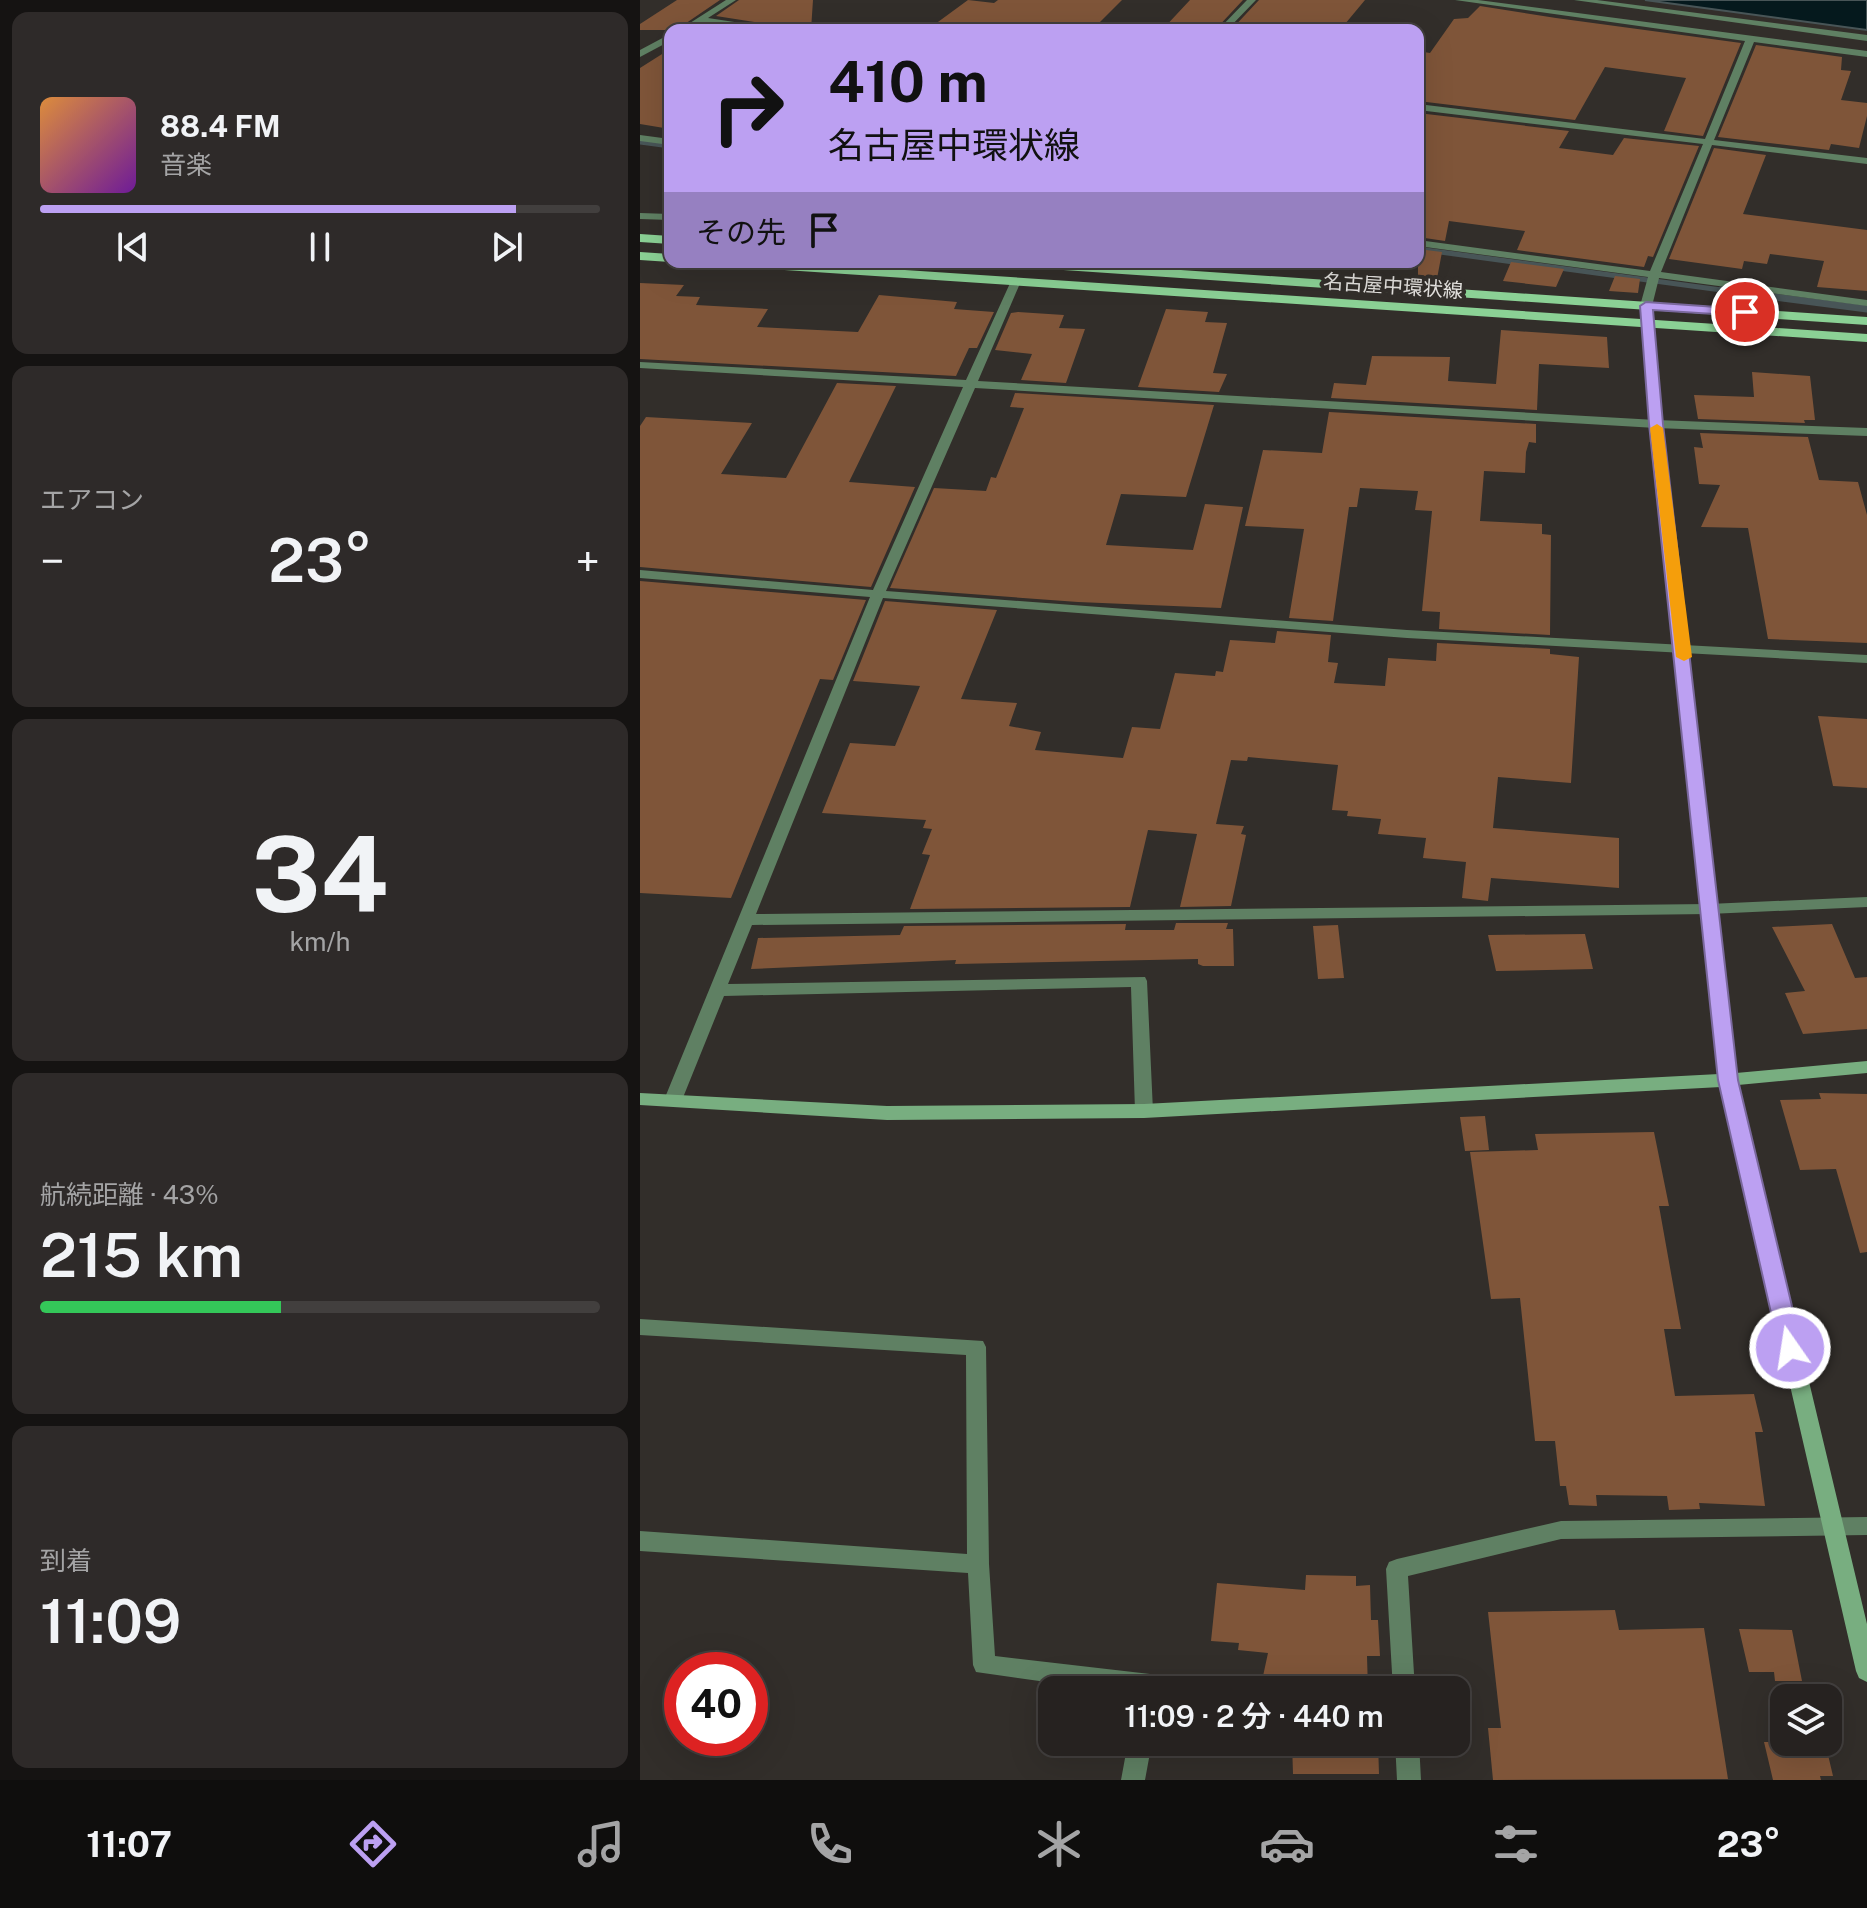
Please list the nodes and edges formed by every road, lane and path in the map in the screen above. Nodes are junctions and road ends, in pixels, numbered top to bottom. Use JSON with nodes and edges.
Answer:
{"nodes":[{"id":1,"x":730,"y":0,"type":"edge"},
{"id":2,"x":1252,"y":0,"type":"edge"},
{"id":3,"x":1459,"y":0,"type":"edge"},
{"id":4,"x":1578,"y":0,"type":"edge"},
{"id":5,"x":701,"y":20,"type":"junction"},
{"id":6,"x":694,"y":24,"type":"edge"},
{"id":7,"x":734,"y":24,"type":"edge"},
{"id":8,"x":1228,"y":24,"type":"edge"},
{"id":9,"x":1751,"y":37,"type":"junction"},
{"id":10,"x":1867,"y":38,"type":"edge"},
{"id":11,"x":664,"y":40,"type":"edge"},
{"id":12,"x":640,"y":54,"type":"edge"},
{"id":13,"x":1867,"y":54,"type":"edge"},
{"id":14,"x":1424,"y":108,"type":"edge"},
{"id":15,"x":640,"y":138,"type":"edge"},
{"id":16,"x":664,"y":141,"type":"edge"},
{"id":17,"x":1708,"y":141,"type":"junction"},
{"id":18,"x":1867,"y":161,"type":"edge"},
{"id":19,"x":640,"y":216,"type":"edge"},
{"id":20,"x":664,"y":217,"type":"edge"},
{"id":21,"x":640,"y":238,"type":"edge"},
{"id":22,"x":664,"y":240,"type":"edge"},
{"id":23,"x":1424,"y":244,"type":"edge"},
{"id":24,"x":640,"y":256,"type":"edge"},
{"id":25,"x":664,"y":258,"type":"edge"},
{"id":26,"x":816,"y":268,"type":"edge"},
{"id":27,"x":1096,"y":268,"type":"edge"},
{"id":28,"x":1653,"y":279,"type":"junction"},
{"id":29,"x":1016,"y":281,"type":"junction"},
{"id":30,"x":1867,"y":303,"type":"edge"},
{"id":31,"x":1646,"y":306,"type":"junction"},
{"id":32,"x":1867,"y":321,"type":"edge"},
{"id":33,"x":1647,"y":323,"type":"junction"},
{"id":34,"x":1867,"y":338,"type":"edge"},
{"id":35,"x":640,"y":365,"type":"edge"},
{"id":36,"x":972,"y":384,"type":"junction"},
{"id":37,"x":1656,"y":424,"type":"junction"},
{"id":38,"x":1867,"y":432,"type":"edge"},
{"id":39,"x":640,"y":574,"type":"edge"},
{"id":40,"x":878,"y":594,"type":"junction"},
{"id":41,"x":1683,"y":651,"type":"junction"},
{"id":42,"x":1867,"y":659,"type":"edge"},
{"id":43,"x":1867,"y":902,"type":"edge"},
{"id":44,"x":1709,"y":909,"type":"junction"},
{"id":45,"x":744,"y":920,"type":"junction"},
{"id":46,"x":716,"y":990,"type":"junction"},
{"id":47,"x":1867,"y":1067,"type":"edge"},
{"id":48,"x":1728,"y":1080,"type":"junction"},
{"id":49,"x":640,"y":1099,"type":"edge"},
{"id":50,"x":673,"y":1100,"type":"junction"},
{"id":51,"x":1144,"y":1111,"type":"junction"},
{"id":52,"x":640,"y":1327,"type":"edge"},
{"id":53,"x":1867,"y":1526,"type":"edge"},
{"id":54,"x":1832,"y":1527,"type":"junction"},
{"id":55,"x":640,"y":1541,"type":"edge"},
{"id":56,"x":978,"y":1564,"type":"junction"},
{"id":57,"x":1867,"y":1671,"type":"edge"},
{"id":58,"x":1075,"y":1676,"type":"edge"},
{"id":59,"x":1403,"y":1676,"type":"edge"},
{"id":60,"x":1137,"y":1756,"type":"edge"},
{"id":61,"x":1408,"y":1756,"type":"edge"},
{"id":62,"x":1133,"y":1780,"type":"edge"},
{"id":63,"x":1409,"y":1780,"type":"edge"}],
"edges":[{"from":1,"to":5,"type":"street"},
{"from":2,"to":8,"type":"street"},
{"from":3,"to":9,"type":"street"},
{"from":4,"to":10,"type":"street"},
{"from":5,"to":6,"type":"street"},
{"from":5,"to":7,"type":"street"},
{"from":9,"to":13,"type":"street"},
{"from":9,"to":17,"type":"street"},
{"from":11,"to":12,"type":"street"},
{"from":14,"to":17,"type":"street"},
{"from":15,"to":16,"type":"street"},
{"from":17,"to":18,"type":"street"},
{"from":17,"to":28,"type":"street"},
{"from":19,"to":20,"type":"street"},
{"from":21,"to":22,"type":"main road"},
{"from":23,"to":28,"type":"street"},
{"from":24,"to":25,"type":"main road"},
{"from":26,"to":29,"type":"main road","name":"名古屋中環状線"},
{"from":27,"to":31,"type":"main road","name":"名古屋中環状線"},
{"from":28,"to":30,"type":"street"},
{"from":28,"to":31,"type":"street"},
{"from":29,"to":33,"type":"main road","name":"名古屋中環状線"},
{"from":29,"to":36,"type":"street"},
{"from":31,"to":32,"type":"main road","name":"名古屋中環状線"},
{"from":31,"to":33,"type":"street"},
{"from":33,"to":34,"type":"main road","name":"名古屋中環状線"},
{"from":33,"to":37,"type":"street"},
{"from":35,"to":36,"type":"street"},
{"from":36,"to":37,"type":"street"},
{"from":36,"to":40,"type":"street"},
{"from":37,"to":38,"type":"street"},
{"from":37,"to":41,"type":"street"},
{"from":39,"to":40,"type":"street"},
{"from":40,"to":41,"type":"street"},
{"from":40,"to":45,"type":"street"},
{"from":41,"to":42,"type":"street"},
{"from":41,"to":44,"type":"street"},
{"from":43,"to":44,"type":"street"},
{"from":44,"to":45,"type":"street"},
{"from":44,"to":48,"type":"street"},
{"from":45,"to":46,"type":"street"},
{"from":46,"to":50,"type":"street"},
{"from":46,"to":51,"type":"street"},
{"from":47,"to":48,"type":"street"},
{"from":48,"to":51,"type":"street"},
{"from":48,"to":54,"type":"street"},
{"from":49,"to":50,"type":"street"},
{"from":50,"to":51,"type":"street"},
{"from":52,"to":56,"type":"street"},
{"from":53,"to":54,"type":"street"},
{"from":54,"to":57,"type":"street"},
{"from":54,"to":59,"type":"street"},
{"from":55,"to":56,"type":"street"},
{"from":56,"to":58,"type":"street"},
{"from":60,"to":62,"type":"street"},
{"from":61,"to":63,"type":"street"}]}
